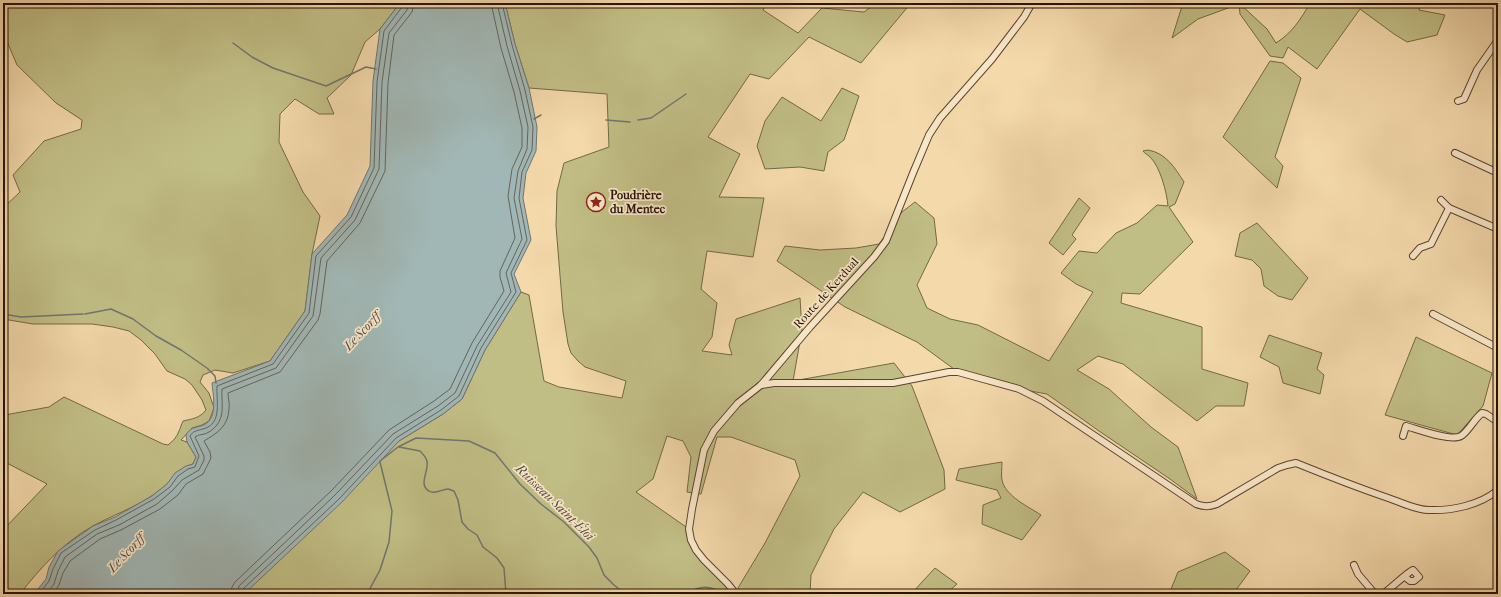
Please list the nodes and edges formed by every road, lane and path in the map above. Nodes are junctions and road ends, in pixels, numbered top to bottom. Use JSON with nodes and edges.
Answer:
{"nodes":[{"id":1,"x":1032,"y":3,"type":"edge"},
{"id":2,"x":1498,"y":40,"type":"edge"},
{"id":3,"x":1458,"y":101,"type":"dead end"},
{"id":4,"x":1455,"y":153,"type":"dead end"},
{"id":5,"x":1498,"y":173,"type":"edge"},
{"id":6,"x":1440,"y":200,"type":"dead end"},
{"id":7,"x":1449,"y":208,"type":"junction"},
{"id":8,"x":1498,"y":230,"type":"edge"},
{"id":9,"x":1413,"y":256,"type":"dead end"},
{"id":10,"x":1433,"y":314,"type":"dead end"},
{"id":11,"x":1498,"y":348,"type":"edge"},
{"id":12,"x":761,"y":385,"type":"junction"},
{"id":13,"x":1498,"y":422,"type":"edge"},
{"id":14,"x":1403,"y":436,"type":"dead end"},
{"id":15,"x":1498,"y":490,"type":"edge"},
{"id":16,"x":1354,"y":565,"type":"dead end"},
{"id":17,"x":1405,"y":577,"type":"dead end"},
{"id":18,"x":736,"y":594,"type":"edge"},
{"id":19,"x":1375,"y":594,"type":"edge"},
{"id":20,"x":1383,"y":594,"type":"edge"}],
"edges":[{"from":1,"to":12,"type":"street","name":"Route de Kerdual"},
{"from":2,"to":3,"type":"street"},
{"from":4,"to":5,"type":"street"},
{"from":6,"to":7,"type":"street"},
{"from":7,"to":8,"type":"street"},
{"from":7,"to":9,"type":"street"},
{"from":10,"to":11,"type":"street"},
{"from":12,"to":15,"type":"street"},
{"from":12,"to":18,"type":"street","name":"Route de Kerdual"},
{"from":13,"to":14,"type":"street"},
{"from":16,"to":19,"type":"street"},
{"from":17,"to":20,"type":"street"}]}
